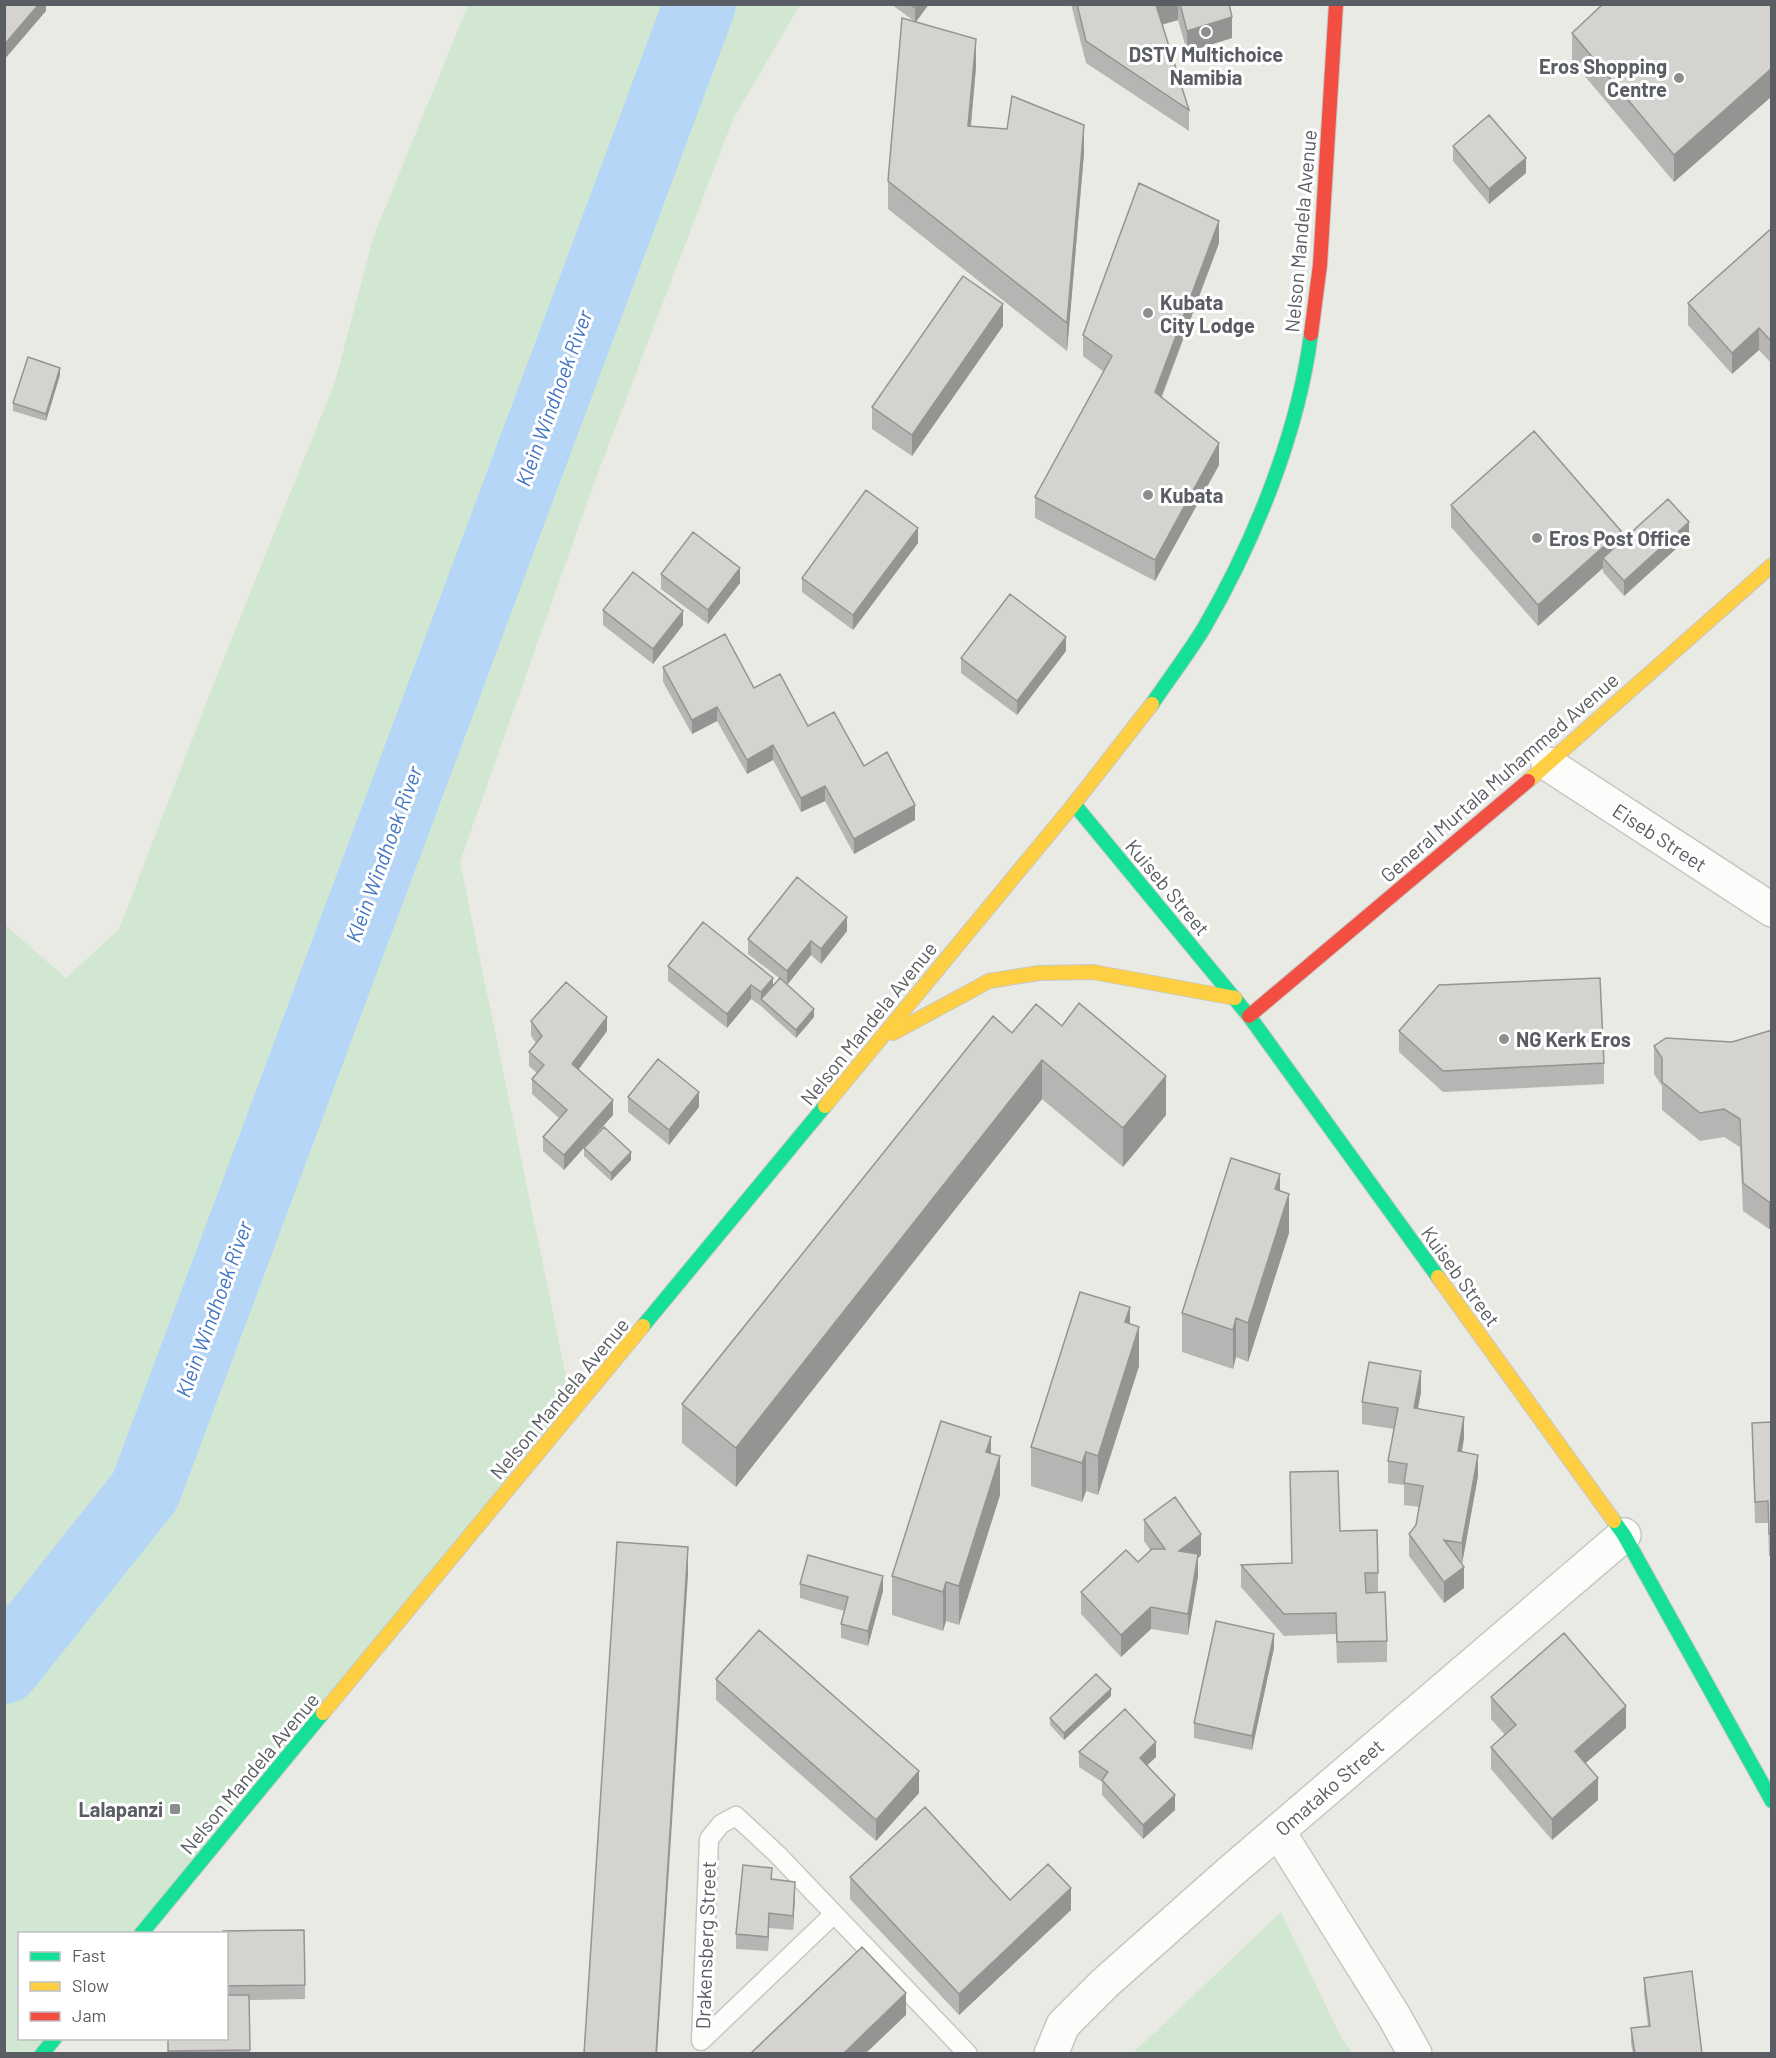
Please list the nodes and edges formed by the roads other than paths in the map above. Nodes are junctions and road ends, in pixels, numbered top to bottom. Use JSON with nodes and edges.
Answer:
{"nodes":[{"id":1,"x":1336,"y":4,"type":"edge"},
{"id":2,"x":1772,"y":565,"type":"edge"},
{"id":3,"x":1548,"y":764,"type":"junction"},
{"id":4,"x":1074,"y":804,"type":"junction"},
{"id":5,"x":1772,"y":910,"type":"edge"},
{"id":6,"x":1235,"y":998,"type":"junction"},
{"id":7,"x":1249,"y":1016,"type":"junction"},
{"id":8,"x":878,"y":1042,"type":"junction"},
{"id":9,"x":1624,"y":1534,"type":"junction"},
{"id":10,"x":1772,"y":1801,"type":"edge"},
{"id":11,"x":1278,"y":1831,"type":"junction"},
{"id":12,"x":834,"y":1914,"type":"junction"},
{"id":13,"x":143,"y":1932,"type":"edge"},
{"id":14,"x":53,"y":2040,"type":"edge"},
{"id":15,"x":42,"y":2054,"type":"edge"},
{"id":16,"x":968,"y":2054,"type":"edge"},
{"id":17,"x":1051,"y":2054,"type":"edge"},
{"id":18,"x":1415,"y":2054,"type":"edge"}],
"edges":[{"from":1,"to":4,"type":"main road","name":"Nelson Mandela Avenue"},
{"from":2,"to":3,"type":"main road","name":"General Murtala Muhammed Avenue"},
{"from":3,"to":5,"type":"street","name":"Eiseb Street"},
{"from":3,"to":7,"type":"main road","name":"General Murtala Muhammed Avenue"},
{"from":4,"to":6,"type":"main road","name":"Kuiseb Street"},
{"from":4,"to":8,"type":"main road","name":"Nelson Mandela Avenue"},
{"from":6,"to":7,"type":"main road","name":"Kuiseb Street"},
{"from":6,"to":8,"type":"main road"},
{"from":7,"to":9,"type":"main road","name":"Kuiseb Street"},
{"from":8,"to":13,"type":"main road","name":"Nelson Mandela Avenue"},
{"from":9,"to":10,"type":"main road","name":"Kuiseb Street"},
{"from":9,"to":11,"type":"street","name":"Omatako Street"},
{"from":11,"to":17,"type":"street","name":"Omatako Street"},
{"from":11,"to":18,"type":"street"},
{"from":12,"to":12,"type":"lane","name":"Drakensberg Street"},
{"from":12,"to":16,"type":"lane","name":"Drakensberg Street"},
{"from":14,"to":15,"type":"main road"}]}
